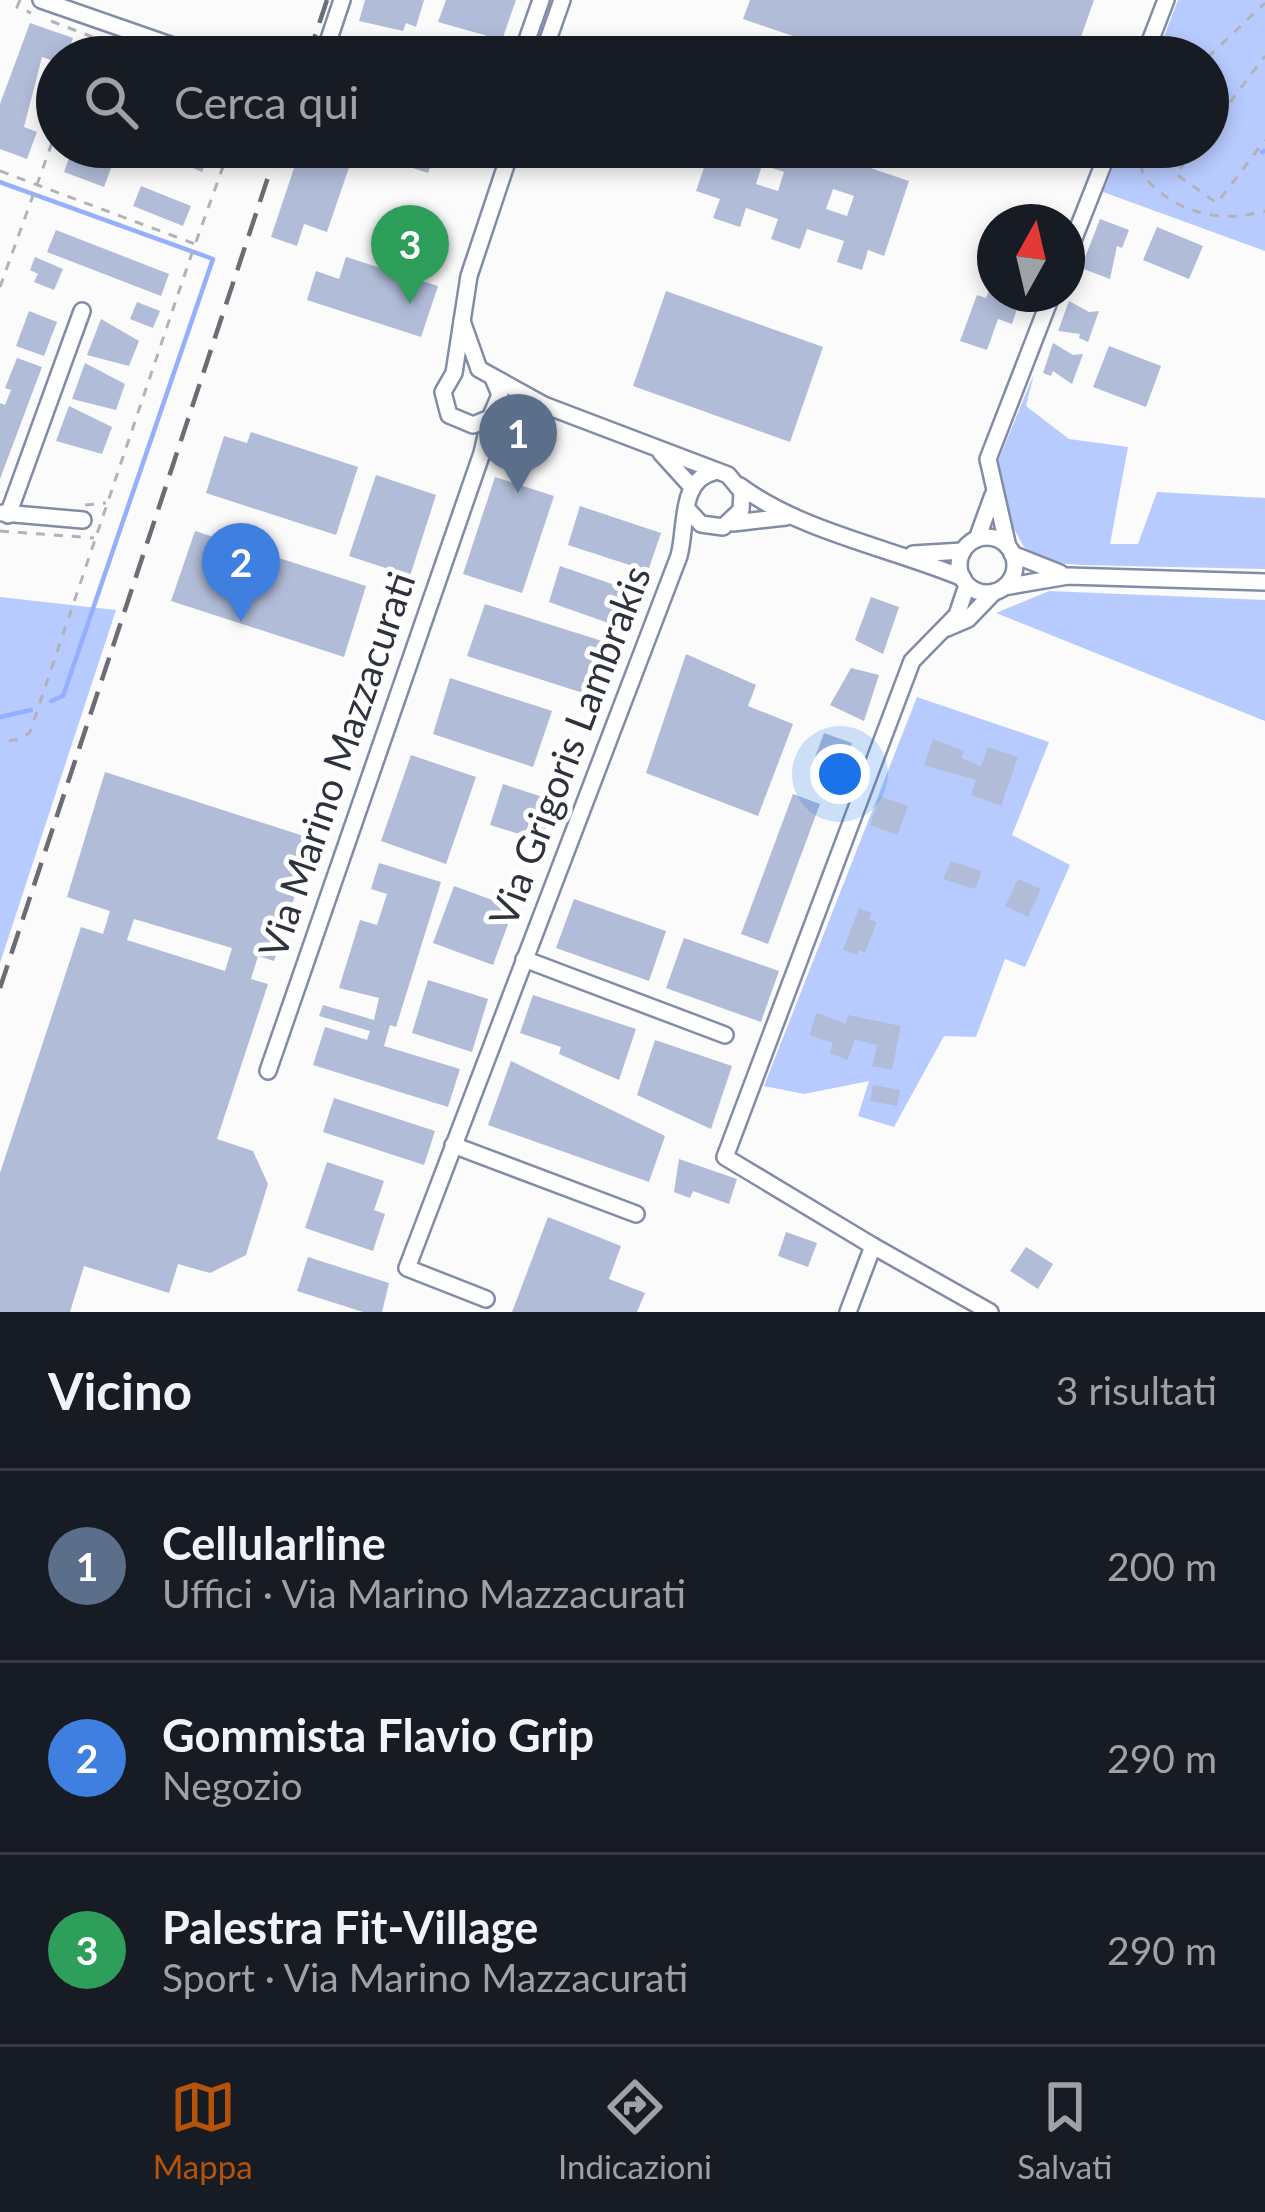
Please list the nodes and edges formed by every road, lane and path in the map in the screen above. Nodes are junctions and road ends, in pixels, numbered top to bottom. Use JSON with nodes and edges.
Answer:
{"nodes":[{"id":1,"x":20,"y":0,"type":"edge"},
{"id":2,"x":41,"y":0,"type":"edge"},
{"id":3,"x":342,"y":0,"type":"edge"},
{"id":4,"x":541,"y":0,"type":"edge"},
{"id":5,"x":562,"y":0,"type":"edge"},
{"id":6,"x":1166,"y":0,"type":"edge"},
{"id":7,"x":1265,"y":3,"type":"edge"},
{"id":8,"x":85,"y":15,"type":"junction"},
{"id":9,"x":91,"y":36,"type":"joint"},
{"id":10,"x":136,"y":36,"type":"edge"},
{"id":11,"x":330,"y":36,"type":"edge"},
{"id":12,"x":528,"y":36,"type":"edge"},
{"id":13,"x":549,"y":36,"type":"edge"},
{"id":14,"x":1152,"y":36,"type":"edge"},
{"id":15,"x":1229,"y":37,"type":"edge"},
{"id":16,"x":1265,"y":56,"type":"edge"},
{"id":17,"x":1229,"y":103,"type":"edge"},
{"id":18,"x":1265,"y":140,"type":"edge"},
{"id":19,"x":43,"y":168,"type":"edge"},
{"id":20,"x":223,"y":168,"type":"edge"},
{"id":21,"x":506,"y":168,"type":"edge"},
{"id":22,"x":1102,"y":168,"type":"edge"},
{"id":23,"x":1142,"y":168,"type":"edge"},
{"id":24,"x":1180,"y":168,"type":"edge"},
{"id":25,"x":0,"y":171,"type":"edge"},
{"id":26,"x":36,"y":187,"type":"junction"},
{"id":27,"x":1085,"y":210,"type":"edge"},
{"id":28,"x":1265,"y":211,"type":"edge"},
{"id":29,"x":195,"y":246,"type":"junction"},
{"id":30,"x":0,"y":287,"type":"edge"},
{"id":31,"x":82,"y":311,"type":"dead end"},
{"id":32,"x":1045,"y":312,"type":"edge"},
{"id":33,"x":460,"y":315,"type":"junction"},
{"id":34,"x":454,"y":373,"type":"junction"},
{"id":35,"x":486,"y":374,"type":"junction"},
{"id":36,"x":544,"y":405,"type":"junction"},
{"id":37,"x":492,"y":415,"type":"junction"},
{"id":38,"x":463,"y":424,"type":"junction"},
{"id":39,"x":659,"y":451,"type":"junction"},
{"id":40,"x":714,"y":472,"type":"junction"},
{"id":41,"x":469,"y":480,"type":"junction"},
{"id":42,"x":738,"y":484,"type":"junction"},
{"id":43,"x":691,"y":486,"type":"junction"},
{"id":44,"x":993,"y":492,"type":"junction"},
{"id":45,"x":689,"y":511,"type":"junction"},
{"id":46,"x":788,"y":517,"type":"junction"},
{"id":47,"x":3,"y":519,"type":"edge"},
{"id":48,"x":83,"y":520,"type":"dead end"},
{"id":49,"x":730,"y":524,"type":"junction"},
{"id":50,"x":709,"y":527,"type":"junction"},
{"id":51,"x":96,"y":538,"type":"junction"},
{"id":52,"x":970,"y":545,"type":"junction"},
{"id":53,"x":1010,"y":550,"type":"junction"},
{"id":54,"x":907,"y":554,"type":"junction"},
{"id":55,"x":679,"y":556,"type":"junction"},
{"id":56,"x":1068,"y":575,"type":"junction"},
{"id":57,"x":965,"y":582,"type":"junction"},
{"id":58,"x":1265,"y":582,"type":"edge"},
{"id":59,"x":999,"y":589,"type":"junction"},
{"id":60,"x":944,"y":628,"type":"junction"},
{"id":61,"x":0,"y":742,"type":"edge"},
{"id":62,"x":524,"y":959,"type":"junction"},
{"id":63,"x":725,"y":1035,"type":"dead end"},
{"id":64,"x":268,"y":1071,"type":"dead end"},
{"id":65,"x":453,"y":1145,"type":"junction"},
{"id":66,"x":636,"y":1214,"type":"dead end"},
{"id":67,"x":873,"y":1246,"type":"junction"},
{"id":68,"x":486,"y":1299,"type":"dead end"},
{"id":69,"x":848,"y":1312,"type":"edge"},
{"id":70,"x":990,"y":1312,"type":"edge"}],
"edges":[{"from":1,"to":9,"type":"path"},
{"from":2,"to":8,"type":"street"},
{"from":3,"to":11,"type":"street"},
{"from":4,"to":12,"type":"street"},
{"from":5,"to":13,"type":"street"},
{"from":6,"to":14,"type":"street"},
{"from":7,"to":15,"type":"path"},
{"from":8,"to":9,"type":"path"},
{"from":8,"to":10,"type":"street"},
{"from":16,"to":17,"type":"path"},
{"from":18,"to":24,"type":"path"},
{"from":19,"to":26,"type":"path"},
{"from":20,"to":29,"type":"path"},
{"from":21,"to":33,"type":"street","name":"Via Marino Mazzacurati"},
{"from":22,"to":27,"type":"street"},
{"from":23,"to":28,"type":"path"},
{"from":25,"to":26,"type":"path"},
{"from":26,"to":29,"type":"path"},
{"from":26,"to":30,"type":"path"},
{"from":29,"to":51,"type":"path"},
{"from":31,"to":47,"type":"street"},
{"from":32,"to":44,"type":"street"},
{"from":33,"to":34,"type":"street","name":"Via Marino Mazzacurati"},
{"from":33,"to":35,"type":"street","name":"Via Marino Mazzacurati"},
{"from":34,"to":35,"type":"street"},
{"from":34,"to":38,"type":"street","name":"Via Marino Mazzacurati"},
{"from":35,"to":36,"type":"street"},
{"from":35,"to":37,"type":"street","name":"Via Marino Mazzacurati"},
{"from":36,"to":37,"type":"street"},
{"from":36,"to":39,"type":"street"},
{"from":37,"to":38,"type":"street"},
{"from":37,"to":41,"type":"street","name":"Via Marino Mazzacurati"},
{"from":38,"to":41,"type":"street","name":"Via Marino Mazzacurati"},
{"from":39,"to":40,"type":"street"},
{"from":39,"to":43,"type":"street"},
{"from":40,"to":42,"type":"street"},
{"from":40,"to":43,"type":"street"},
{"from":41,"to":64,"type":"street","name":"Via Marino Mazzacurati"},
{"from":42,"to":46,"type":"street"},
{"from":42,"to":49,"type":"street"},
{"from":43,"to":45,"type":"street"},
{"from":44,"to":52,"type":"street"},
{"from":44,"to":53,"type":"street"},
{"from":45,"to":50,"type":"street"},
{"from":45,"to":55,"type":"street","name":"Via Grigoris Lambrakis"},
{"from":46,"to":49,"type":"street"},
{"from":46,"to":54,"type":"street"},
{"from":47,"to":48,"type":"street"},
{"from":47,"to":51,"type":"path"},
{"from":49,"to":50,"type":"street"},
{"from":50,"to":55,"type":"street","name":"Via Grigoris Lambrakis"},
{"from":51,"to":61,"type":"path"},
{"from":52,"to":53,"type":"street"},
{"from":52,"to":54,"type":"street"},
{"from":52,"to":57,"type":"street"},
{"from":53,"to":56,"type":"street"},
{"from":53,"to":59,"type":"street"},
{"from":54,"to":57,"type":"street"},
{"from":55,"to":62,"type":"street","name":"Via Grigoris Lambrakis"},
{"from":56,"to":58,"type":"street"},
{"from":56,"to":59,"type":"street"},
{"from":57,"to":59,"type":"street"},
{"from":57,"to":60,"type":"street"},
{"from":59,"to":60,"type":"street"},
{"from":60,"to":67,"type":"street"},
{"from":62,"to":63,"type":"street","name":"Via Grigoris Lambrakis"},
{"from":62,"to":65,"type":"street","name":"Via Grigoris Lambrakis"},
{"from":65,"to":66,"type":"street"},
{"from":65,"to":68,"type":"street","name":"Via Grigoris Lambrakis"},
{"from":67,"to":69,"type":"street"},
{"from":67,"to":70,"type":"street"}]}
